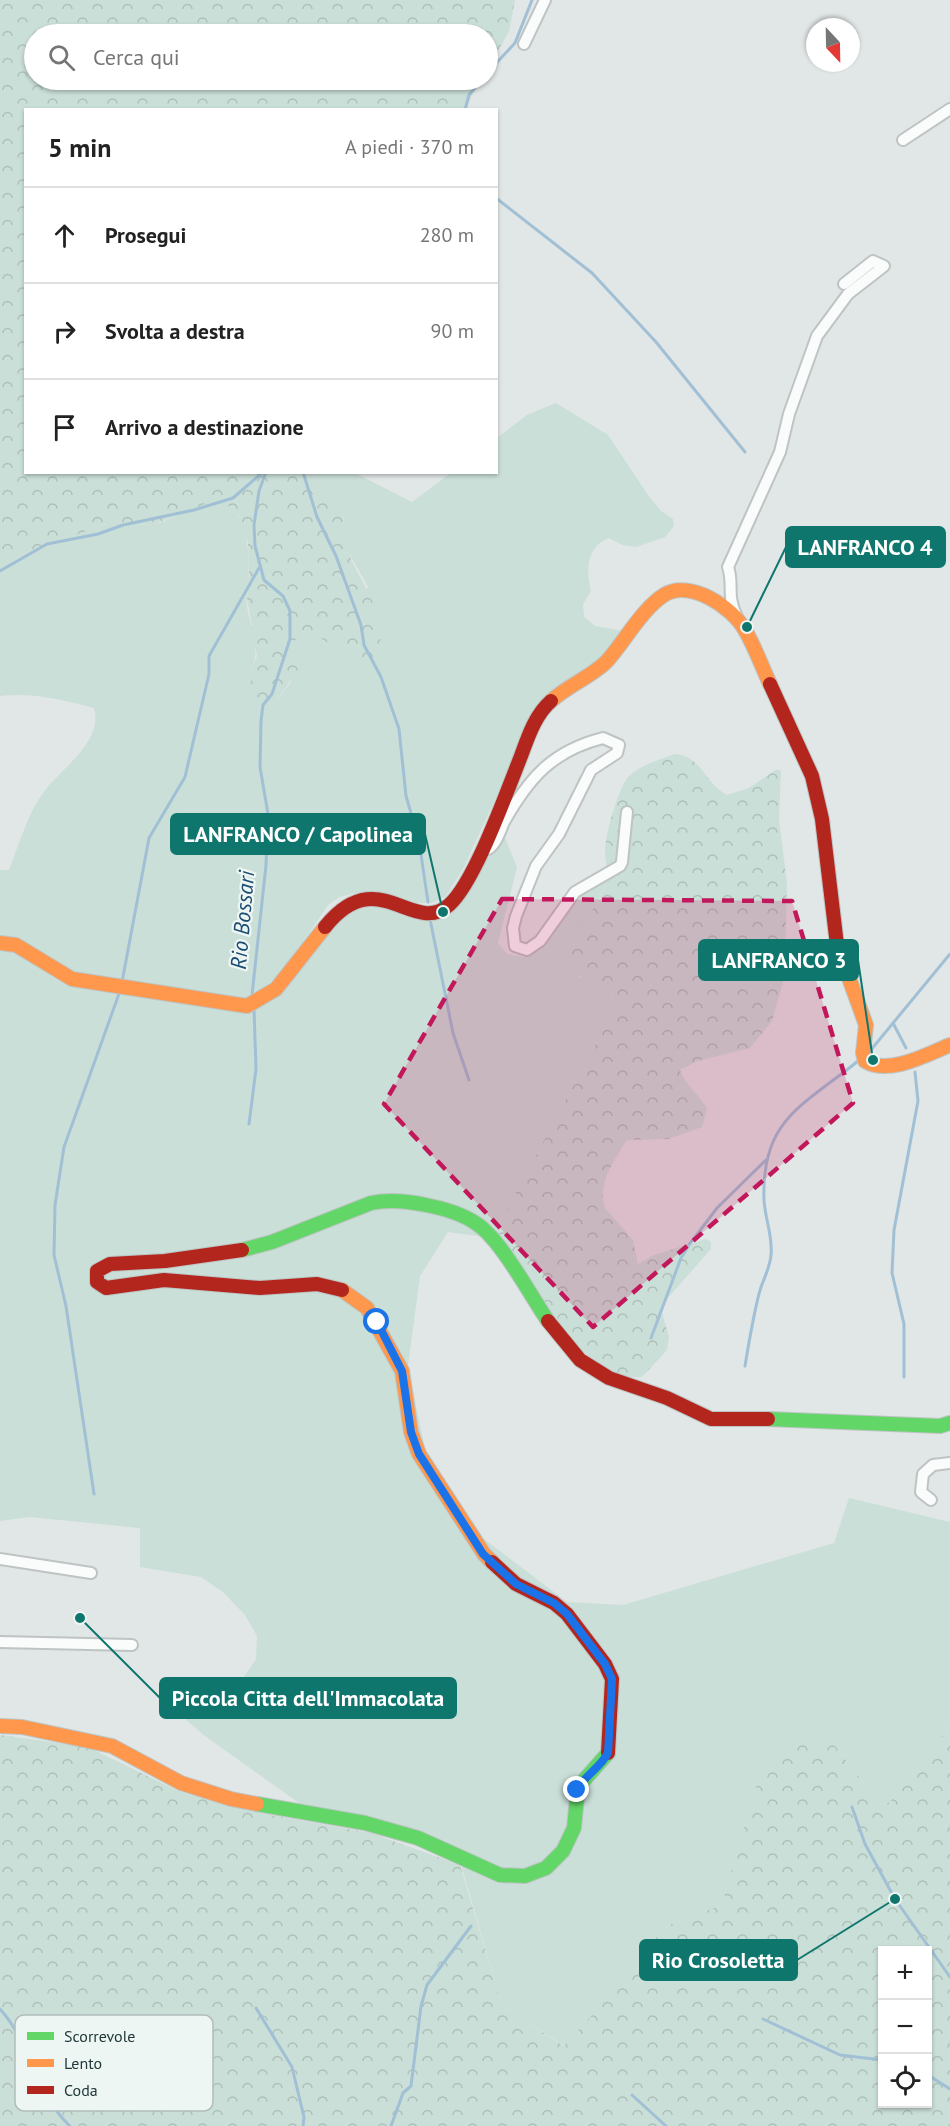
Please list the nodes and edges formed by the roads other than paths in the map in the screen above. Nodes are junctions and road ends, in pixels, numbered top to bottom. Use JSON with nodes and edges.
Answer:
{"nodes":[{"id":1,"x":545,"y":0,"type":"edge"},
{"id":2,"x":524,"y":45,"type":"dead end"},
{"id":3,"x":950,"y":99,"type":"edge"},
{"id":4,"x":948,"y":110,"type":"edge"},
{"id":5,"x":903,"y":140,"type":"dead end"},
{"id":6,"x":844,"y":284,"type":"dead end"},
{"id":7,"x":738,"y":620,"type":"junction"},
{"id":8,"x":627,"y":812,"type":"dead end"},
{"id":9,"x":483,"y":847,"type":"junction"},
{"id":10,"x":0,"y":942,"type":"edge"},
{"id":11,"x":950,"y":1045,"type":"edge"},
{"id":12,"x":950,"y":1423,"type":"edge"},
{"id":13,"x":950,"y":1462,"type":"edge"},
{"id":14,"x":931,"y":1500,"type":"dead end"},
{"id":15,"x":0,"y":1559,"type":"edge"},
{"id":16,"x":91,"y":1573,"type":"dead end"},
{"id":17,"x":0,"y":1642,"type":"edge"},
{"id":18,"x":132,"y":1645,"type":"dead end"},
{"id":19,"x":0,"y":1726,"type":"edge"}],
"edges":[{"from":1,"to":2,"type":"street"},
{"from":3,"to":4,"type":"street"},
{"from":4,"to":5,"type":"street"},
{"from":6,"to":7,"type":"street"},
{"from":7,"to":9,"type":"main road"},
{"from":7,"to":11,"type":"main road"},
{"from":8,"to":9,"type":"street"},
{"from":9,"to":10,"type":"main road"},
{"from":12,"to":19,"type":"main road"},
{"from":13,"to":14,"type":"street"},
{"from":15,"to":16,"type":"street"},
{"from":17,"to":18,"type":"street"}]}
